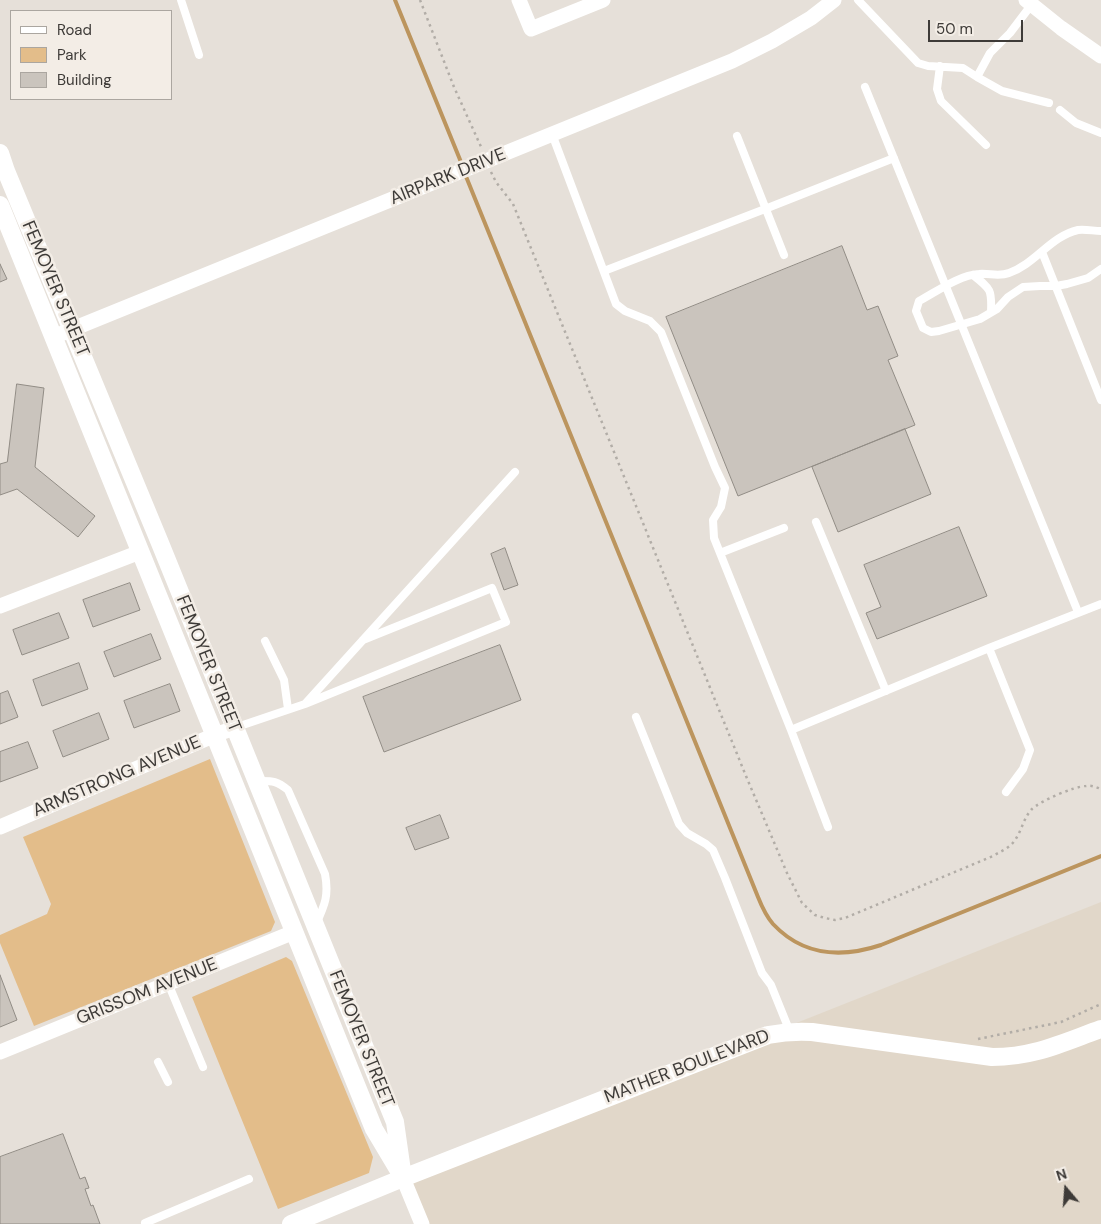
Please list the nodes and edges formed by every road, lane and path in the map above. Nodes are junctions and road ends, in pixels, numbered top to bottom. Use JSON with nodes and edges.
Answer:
{"nodes":[{"id":1,"x":181,"y":0,"type":"edge"},
{"id":2,"x":420,"y":0,"type":"edge"},
{"id":3,"x":519,"y":0,"type":"edge"},
{"id":4,"x":603,"y":0,"type":"edge"},
{"id":5,"x":834,"y":0,"type":"edge"},
{"id":6,"x":858,"y":0,"type":"edge"},
{"id":7,"x":1029,"y":2,"type":"edge"},
{"id":8,"x":198,"y":55,"type":"dead end"},
{"id":9,"x":1101,"y":56,"type":"edge"},
{"id":10,"x":940,"y":66,"type":"junction"},
{"id":11,"x":977,"y":77,"type":"junction"},
{"id":12,"x":865,"y":87,"type":"dead end"},
{"id":13,"x":1049,"y":103,"type":"dead end"},
{"id":14,"x":1060,"y":110,"type":"dead end"},
{"id":15,"x":1101,"y":133,"type":"edge"},
{"id":16,"x":552,"y":134,"type":"junction"},
{"id":17,"x":737,"y":136,"type":"dead end"},
{"id":18,"x":481,"y":145,"type":"dead end"},
{"id":19,"x":986,"y":146,"type":"dead end"},
{"id":20,"x":0,"y":153,"type":"edge"},
{"id":21,"x":894,"y":158,"type":"junction"},
{"id":22,"x":0,"y":205,"type":"edge"},
{"id":23,"x":765,"y":209,"type":"junction"},
{"id":24,"x":1101,"y":231,"type":"edge"},
{"id":25,"x":1042,"y":252,"type":"junction"},
{"id":26,"x":784,"y":255,"type":"dead end"},
{"id":27,"x":1101,"y":269,"type":"edge"},
{"id":28,"x":604,"y":271,"type":"junction"},
{"id":29,"x":973,"y":275,"type":"junction"},
{"id":30,"x":946,"y":286,"type":"junction"},
{"id":31,"x":1056,"y":286,"type":"junction"},
{"id":32,"x":991,"y":312,"type":"junction"},
{"id":33,"x":961,"y":325,"type":"junction"},
{"id":34,"x":72,"y":330,"type":"junction"},
{"id":35,"x":53,"y":337,"type":"junction"},
{"id":36,"x":1101,"y":400,"type":"edge"},
{"id":37,"x":515,"y":472,"type":"dead end"},
{"id":38,"x":816,"y":522,"type":"dead end"},
{"id":39,"x":784,"y":528,"type":"dead end"},
{"id":40,"x":140,"y":552,"type":"junction"},
{"id":41,"x":720,"y":553,"type":"junction"},
{"id":42,"x":1101,"y":604,"type":"edge"},
{"id":43,"x":0,"y":606,"type":"edge"},
{"id":44,"x":1078,"y":612,"type":"junction"},
{"id":45,"x":363,"y":640,"type":"junction"},
{"id":46,"x":265,"y":641,"type":"dead end"},
{"id":47,"x":989,"y":648,"type":"junction"},
{"id":48,"x":886,"y":691,"type":"junction"},
{"id":49,"x":305,"y":704,"type":"junction"},
{"id":50,"x":288,"y":710,"type":"junction"},
{"id":51,"x":636,"y":717,"type":"dead end"},
{"id":52,"x":234,"y":728,"type":"junction"},
{"id":53,"x":791,"y":730,"type":"junction"},
{"id":54,"x":215,"y":735,"type":"junction"},
{"id":55,"x":257,"y":781,"type":"junction"},
{"id":56,"x":1006,"y":792,"type":"dead end"},
{"id":57,"x":0,"y":827,"type":"edge"},
{"id":58,"x":828,"y":827,"type":"dead end"},
{"id":59,"x":264,"y":859,"type":"junction"},
{"id":60,"x":315,"y":926,"type":"junction"},
{"id":61,"x":294,"y":932,"type":"junction"},
{"id":62,"x":168,"y":983,"type":"junction"},
{"id":63,"x":1101,"y":1004,"type":"edge"},
{"id":64,"x":1101,"y":1029,"type":"edge"},
{"id":65,"x":790,"y":1032,"type":"junction"},
{"id":66,"x":976,"y":1039,"type":"dead end"},
{"id":67,"x":0,"y":1052,"type":"edge"},
{"id":68,"x":158,"y":1062,"type":"dead end"},
{"id":69,"x":203,"y":1067,"type":"dead end"},
{"id":70,"x":168,"y":1082,"type":"dead end"},
{"id":71,"x":403,"y":1178,"type":"junction"},
{"id":72,"x":249,"y":1179,"type":"dead end"},
{"id":73,"x":145,"y":1223,"type":"edge"},
{"id":74,"x":291,"y":1224,"type":"edge"},
{"id":75,"x":422,"y":1224,"type":"edge"}],
"edges":[{"from":1,"to":8,"type":"lane"},
{"from":2,"to":18,"type":"path"},
{"from":3,"to":4,"type":"street"},
{"from":5,"to":16,"type":"street","name":"AIRPARK DRIVE"},
{"from":6,"to":10,"type":"lane"},
{"from":7,"to":9,"type":"street"},
{"from":7,"to":11,"type":"lane"},
{"from":10,"to":11,"type":"lane"},
{"from":10,"to":19,"type":"lane"},
{"from":11,"to":13,"type":"lane"},
{"from":12,"to":21,"type":"lane"},
{"from":14,"to":15,"type":"lane"},
{"from":16,"to":28,"type":"lane"},
{"from":16,"to":34,"type":"street","name":"AIRPARK DRIVE"},
{"from":17,"to":23,"type":"lane"},
{"from":20,"to":34,"type":"street","name":"FEMOYER STREET"},
{"from":21,"to":23,"type":"lane"},
{"from":21,"to":30,"type":"lane"},
{"from":22,"to":35,"type":"street","name":"FEMOYER STREET"},
{"from":23,"to":26,"type":"lane"},
{"from":23,"to":28,"type":"lane"},
{"from":24,"to":25,"type":"lane"},
{"from":25,"to":29,"type":"lane"},
{"from":25,"to":31,"type":"lane"},
{"from":27,"to":31,"type":"lane"},
{"from":28,"to":41,"type":"lane"},
{"from":29,"to":30,"type":"lane"},
{"from":29,"to":32,"type":"lane"},
{"from":30,"to":33,"type":"lane"},
{"from":30,"to":33,"type":"lane"},
{"from":31,"to":32,"type":"lane"},
{"from":31,"to":36,"type":"lane"},
{"from":32,"to":33,"type":"lane"},
{"from":33,"to":44,"type":"lane"},
{"from":34,"to":35,"type":"street","name":"AIRPARK DRIVE"},
{"from":34,"to":52,"type":"street","name":"FEMOYER STREET"},
{"from":35,"to":40,"type":"street","name":"FEMOYER STREET"},
{"from":37,"to":45,"type":"lane"},
{"from":38,"to":48,"type":"lane"},
{"from":39,"to":41,"type":"lane"},
{"from":40,"to":43,"type":"street"},
{"from":40,"to":54,"type":"street","name":"FEMOYER STREET"},
{"from":41,"to":53,"type":"lane"},
{"from":42,"to":44,"type":"lane"},
{"from":44,"to":47,"type":"lane"},
{"from":45,"to":49,"type":"lane"},
{"from":45,"to":49,"type":"lane"},
{"from":46,"to":50,"type":"lane"},
{"from":47,"to":48,"type":"lane"},
{"from":47,"to":56,"type":"lane"},
{"from":48,"to":53,"type":"lane"},
{"from":49,"to":50,"type":"lane"},
{"from":50,"to":52,"type":"lane"},
{"from":51,"to":65,"type":"lane"},
{"from":52,"to":54,"type":"street","name":"ARMSTRONG AVENUE"},
{"from":52,"to":55,"type":"street","name":"FEMOYER STREET"},
{"from":53,"to":58,"type":"lane"},
{"from":54,"to":57,"type":"street","name":"ARMSTRONG AVENUE"},
{"from":54,"to":59,"type":"street","name":"FEMOYER STREET"},
{"from":55,"to":60,"type":"street","name":"FEMOYER STREET"},
{"from":55,"to":60,"type":"lane"},
{"from":59,"to":60,"type":"street"},
{"from":59,"to":61,"type":"street","name":"FEMOYER STREET"},
{"from":60,"to":71,"type":"street","name":"FEMOYER STREET"},
{"from":61,"to":62,"type":"street","name":"GRISSOM AVENUE"},
{"from":61,"to":71,"type":"street","name":"FEMOYER STREET"},
{"from":62,"to":67,"type":"street","name":"GRISSOM AVENUE"},
{"from":62,"to":69,"type":"lane"},
{"from":63,"to":66,"type":"path"},
{"from":64,"to":65,"type":"street","name":"MATHER BOULEVARD"},
{"from":65,"to":71,"type":"street","name":"MATHER BOULEVARD"},
{"from":68,"to":70,"type":"lane"},
{"from":71,"to":74,"type":"street","name":"MATHER BOULEVARD"},
{"from":71,"to":75,"type":"street","name":"FEMOYER STREET"},
{"from":72,"to":73,"type":"lane"}]}
